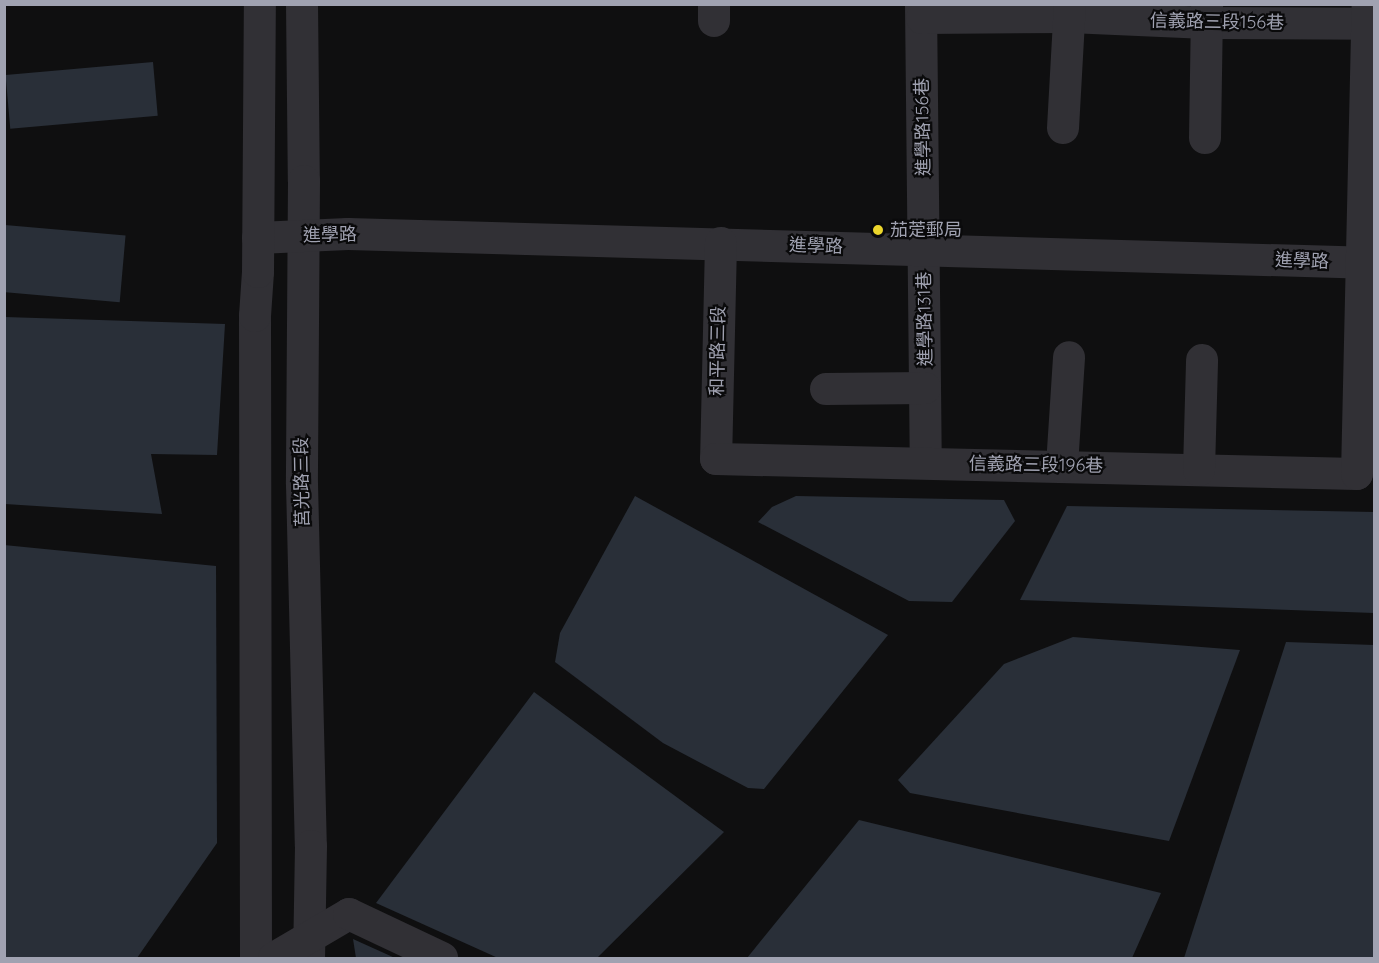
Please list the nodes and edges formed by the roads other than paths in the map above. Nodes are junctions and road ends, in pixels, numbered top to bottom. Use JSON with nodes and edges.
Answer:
{"nodes":[{"id":1,"x":260,"y":4,"type":"edge"},
{"id":2,"x":302,"y":4,"type":"edge"},
{"id":3,"x":921,"y":11,"type":"edge"},
{"id":4,"x":1070,"y":11,"type":"edge"},
{"id":5,"x":1207,"y":14,"type":"edge"},
{"id":6,"x":1370,"y":18,"type":"edge"},
{"id":7,"x":1370,"y":112,"type":"edge"},
{"id":8,"x":1063,"y":128,"type":"dead end"},
{"id":9,"x":1205,"y":138,"type":"dead end"},
{"id":10,"x":303,"y":236,"type":"junction"},
{"id":11,"x":258,"y":238,"type":"junction"},
{"id":12,"x":721,"y":243,"type":"junction"},
{"id":13,"x":924,"y":249,"type":"junction"},
{"id":14,"x":1368,"y":263,"type":"edge"},
{"id":15,"x":1070,"y":357,"type":"dead end"},
{"id":16,"x":1203,"y":360,"type":"dead end"},
{"id":17,"x":925,"y":388,"type":"junction"},
{"id":18,"x":826,"y":389,"type":"dead end"},
{"id":19,"x":716,"y":459,"type":"joint"},
{"id":20,"x":926,"y":462,"type":"junction"},
{"id":21,"x":1062,"y":466,"type":"junction"},
{"id":22,"x":1199,"y":470,"type":"junction"},
{"id":23,"x":309,"y":949,"type":"edge"},
{"id":24,"x":256,"y":958,"type":"edge"},
{"id":25,"x":274,"y":958,"type":"edge"},
{"id":26,"x":442,"y":958,"type":"edge"}],
"edges":[{"from":1,"to":11,"type":"street"},
{"from":2,"to":10,"type":"street","name":"莒光路三段"},
{"from":3,"to":4,"type":"street","name":"信義路三段156巷"},
{"from":3,"to":13,"type":"street","name":"進學路156巷"},
{"from":4,"to":5,"type":"street","name":"信義路三段156巷"},
{"from":4,"to":8,"type":"street"},
{"from":5,"to":6,"type":"street","name":"信義路三段156巷"},
{"from":5,"to":9,"type":"street"},
{"from":6,"to":7,"type":"street"},
{"from":7,"to":14,"type":"street"},
{"from":10,"to":11,"type":"street","name":"進學路"},
{"from":10,"to":12,"type":"street","name":"進學路"},
{"from":10,"to":23,"type":"street","name":"莒光路三段"},
{"from":11,"to":24,"type":"street"},
{"from":12,"to":13,"type":"street","name":"進學路"},
{"from":12,"to":19,"type":"street","name":"和平路三段"},
{"from":13,"to":14,"type":"street","name":"進學路"},
{"from":13,"to":17,"type":"street","name":"進學路131巷"},
{"from":14,"to":22,"type":"street","name":"信義路三段196巷"},
{"from":15,"to":21,"type":"street"},
{"from":16,"to":22,"type":"street"},
{"from":17,"to":18,"type":"street","name":"進學路131巷"},
{"from":17,"to":20,"type":"street","name":"進學路131巷"},
{"from":19,"to":20,"type":"street","name":"信義路三段196巷"},
{"from":20,"to":21,"type":"street","name":"信義路三段196巷"},
{"from":21,"to":22,"type":"street","name":"信義路三段196巷"},
{"from":23,"to":25,"type":"street"},
{"from":23,"to":26,"type":"street"}]}
